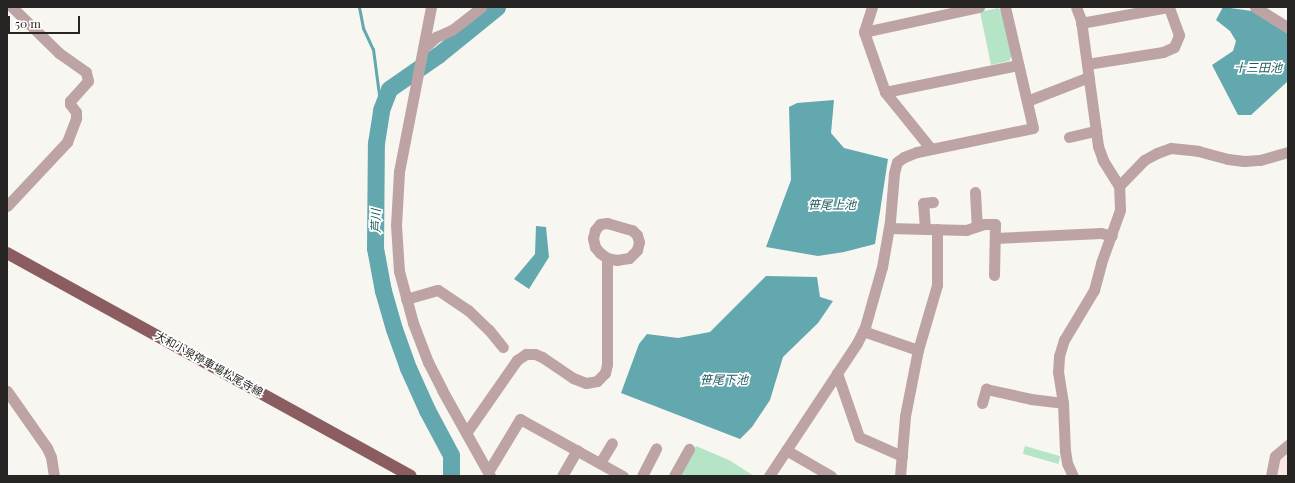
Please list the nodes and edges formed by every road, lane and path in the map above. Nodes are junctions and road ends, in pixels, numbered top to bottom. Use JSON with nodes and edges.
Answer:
{"nodes":[{"id":1,"x":12,"y":7,"type":"edge"},
{"id":2,"x":431,"y":7,"type":"edge"},
{"id":3,"x":481,"y":7,"type":"edge"},
{"id":4,"x":872,"y":7,"type":"edge"},
{"id":5,"x":979,"y":7,"type":"edge"},
{"id":6,"x":1005,"y":7,"type":"edge"},
{"id":7,"x":1076,"y":7,"type":"edge"},
{"id":8,"x":1168,"y":7,"type":"edge"},
{"id":9,"x":1255,"y":7,"type":"edge"},
{"id":10,"x":1081,"y":23,"type":"junction"},
{"id":11,"x":1288,"y":28,"type":"edge"},
{"id":12,"x":864,"y":32,"type":"junction"},
{"id":13,"x":422,"y":53,"type":"junction"},
{"id":14,"x":1087,"y":64,"type":"junction"},
{"id":15,"x":1018,"y":65,"type":"junction"},
{"id":16,"x":1089,"y":77,"type":"junction"},
{"id":17,"x":885,"y":92,"type":"junction"},
{"id":18,"x":1027,"y":101,"type":"junction"},
{"id":19,"x":1096,"y":131,"type":"junction"},
{"id":20,"x":1069,"y":137,"type":"dead end"},
{"id":21,"x":931,"y":149,"type":"junction"},
{"id":22,"x":1288,"y":152,"type":"edge"},
{"id":23,"x":1119,"y":186,"type":"junction"},
{"id":24,"x":975,"y":192,"type":"dead end"},
{"id":25,"x":933,"y":202,"type":"dead end"},
{"id":26,"x":7,"y":206,"type":"edge"},
{"id":27,"x":977,"y":226,"type":"junction"},
{"id":28,"x":889,"y":228,"type":"junction"},
{"id":29,"x":924,"y":229,"type":"junction"},
{"id":30,"x":937,"y":229,"type":"junction"},
{"id":31,"x":1112,"y":236,"type":"junction"},
{"id":32,"x":995,"y":238,"type":"junction"},
{"id":33,"x":7,"y":253,"type":"edge"},
{"id":34,"x":607,"y":258,"type":"dead end"},
{"id":35,"x":994,"y":274,"type":"dead end"},
{"id":36,"x":406,"y":299,"type":"junction"},
{"id":37,"x":863,"y":331,"type":"junction"},
{"id":38,"x":503,"y":347,"type":"dead end"},
{"id":39,"x":918,"y":350,"type":"junction"},
{"id":40,"x":837,"y":373,"type":"junction"},
{"id":41,"x":7,"y":391,"type":"edge"},
{"id":42,"x":982,"y":402,"type":"dead end"},
{"id":43,"x":1063,"y":403,"type":"junction"},
{"id":44,"x":466,"y":433,"type":"junction"},
{"id":45,"x":612,"y":443,"type":"dead end"},
{"id":46,"x":1288,"y":445,"type":"edge"},
{"id":47,"x":656,"y":448,"type":"dead end"},
{"id":48,"x":576,"y":450,"type":"junction"},
{"id":49,"x":689,"y":450,"type":"dead end"},
{"id":50,"x":786,"y":450,"type":"junction"},
{"id":51,"x":902,"y":456,"type":"junction"},
{"id":52,"x":600,"y":463,"type":"junction"},
{"id":53,"x":489,"y":474,"type":"edge"},
{"id":54,"x":54,"y":476,"type":"edge"},
{"id":55,"x":411,"y":476,"type":"edge"},
{"id":56,"x":562,"y":476,"type":"edge"},
{"id":57,"x":623,"y":476,"type":"edge"},
{"id":58,"x":642,"y":476,"type":"edge"},
{"id":59,"x":674,"y":476,"type":"edge"},
{"id":60,"x":769,"y":476,"type":"edge"},
{"id":61,"x":830,"y":476,"type":"edge"},
{"id":62,"x":900,"y":476,"type":"edge"},
{"id":63,"x":1073,"y":476,"type":"edge"},
{"id":64,"x":1271,"y":476,"type":"edge"}],
"edges":[{"from":1,"to":26,"type":"street"},
{"from":2,"to":13,"type":"street"},
{"from":3,"to":13,"type":"street"},
{"from":4,"to":12,"type":"street"},
{"from":5,"to":12,"type":"street"},
{"from":6,"to":15,"type":"street"},
{"from":7,"to":10,"type":"street"},
{"from":8,"to":10,"type":"street"},
{"from":8,"to":14,"type":"street"},
{"from":9,"to":11,"type":"street"},
{"from":10,"to":14,"type":"street"},
{"from":12,"to":17,"type":"street"},
{"from":13,"to":36,"type":"street"},
{"from":14,"to":16,"type":"street"},
{"from":15,"to":17,"type":"street"},
{"from":15,"to":18,"type":"street"},
{"from":16,"to":18,"type":"street"},
{"from":16,"to":19,"type":"street"},
{"from":17,"to":21,"type":"street"},
{"from":18,"to":21,"type":"street"},
{"from":19,"to":20,"type":"street"},
{"from":19,"to":23,"type":"street"},
{"from":21,"to":28,"type":"street"},
{"from":22,"to":23,"type":"street"},
{"from":23,"to":31,"type":"street"},
{"from":24,"to":27,"type":"street"},
{"from":25,"to":29,"type":"street"},
{"from":27,"to":30,"type":"street"},
{"from":27,"to":32,"type":"street"},
{"from":28,"to":29,"type":"street"},
{"from":28,"to":37,"type":"street"},
{"from":29,"to":30,"type":"street"},
{"from":30,"to":39,"type":"street"},
{"from":31,"to":32,"type":"street"},
{"from":31,"to":43,"type":"street"},
{"from":32,"to":35,"type":"street"},
{"from":33,"to":55,"type":"main road","name":"大和小泉停車場松尾寺線"},
{"from":34,"to":44,"type":"street"},
{"from":36,"to":38,"type":"street"},
{"from":36,"to":44,"type":"street"},
{"from":37,"to":39,"type":"street"},
{"from":37,"to":40,"type":"street"},
{"from":39,"to":51,"type":"street"},
{"from":40,"to":50,"type":"street"},
{"from":40,"to":51,"type":"street"},
{"from":41,"to":54,"type":"street"},
{"from":42,"to":43,"type":"street"},
{"from":43,"to":63,"type":"street"},
{"from":44,"to":53,"type":"street"},
{"from":45,"to":52,"type":"street"},
{"from":46,"to":64,"type":"street"},
{"from":47,"to":58,"type":"street"},
{"from":48,"to":52,"type":"street"},
{"from":48,"to":53,"type":"street"},
{"from":48,"to":56,"type":"street"},
{"from":49,"to":59,"type":"street"},
{"from":50,"to":60,"type":"street"},
{"from":50,"to":61,"type":"street"},
{"from":51,"to":62,"type":"street"},
{"from":52,"to":57,"type":"street"}]}
